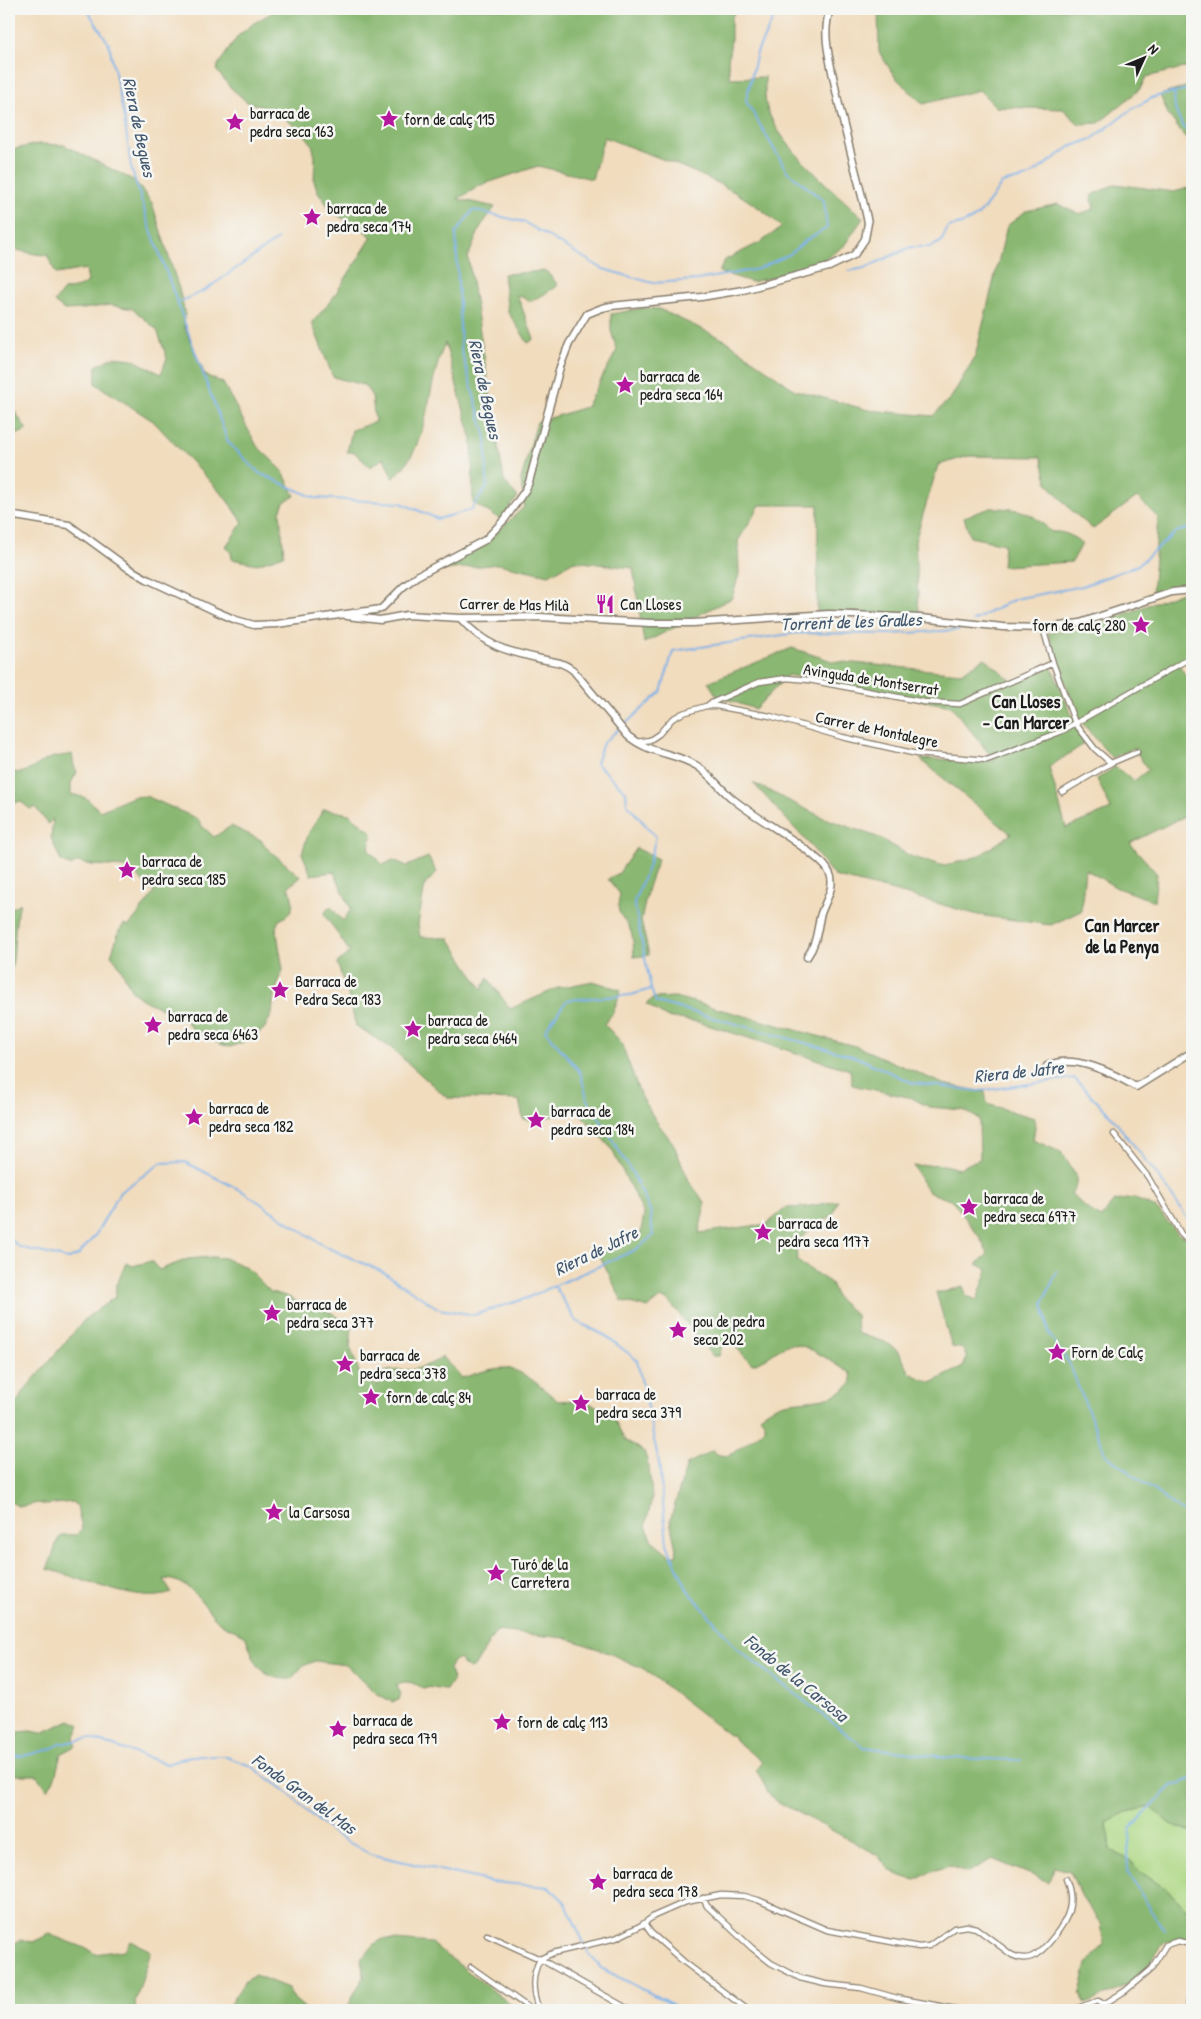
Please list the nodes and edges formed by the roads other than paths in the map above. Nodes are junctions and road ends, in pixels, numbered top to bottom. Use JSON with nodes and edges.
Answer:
{"nodes":[{"id":1,"x":830,"y":9,"type":"edge"},
{"id":2,"x":12,"y":516,"type":"edge"},
{"id":3,"x":9,"y":532,"type":"edge"},
{"id":4,"x":1192,"y":590,"type":"edge"},
{"id":5,"x":336,"y":615,"type":"junction"},
{"id":6,"x":460,"y":618,"type":"junction"},
{"id":7,"x":1043,"y":628,"type":"junction"},
{"id":8,"x":1192,"y":658,"type":"edge"},
{"id":9,"x":1053,"y":663,"type":"junction"},
{"id":10,"x":706,"y":706,"type":"junction"},
{"id":11,"x":1075,"y":723,"type":"junction"},
{"id":12,"x":635,"y":742,"type":"junction"},
{"id":13,"x":1137,"y":752,"type":"dead end"},
{"id":14,"x":1111,"y":763,"type":"junction"},
{"id":15,"x":1062,"y":792,"type":"dead end"},
{"id":16,"x":807,"y":957,"type":"dead end"},
{"id":17,"x":1192,"y":1052,"type":"edge"},
{"id":18,"x":1047,"y":1066,"type":"dead end"},
{"id":19,"x":1114,"y":1134,"type":"dead end"},
{"id":20,"x":1192,"y":1245,"type":"edge"},
{"id":21,"x":1066,"y":1879,"type":"dead end"},
{"id":22,"x":703,"y":1898,"type":"junction"},
{"id":23,"x":644,"y":1923,"type":"junction"},
{"id":24,"x":487,"y":1935,"type":"dead end"},
{"id":25,"x":1192,"y":1945,"type":"edge"},
{"id":26,"x":540,"y":1959,"type":"junction"},
{"id":27,"x":471,"y":1967,"type":"dead end"},
{"id":28,"x":1192,"y":1993,"type":"edge"},
{"id":29,"x":1104,"y":2004,"type":"junction"},
{"id":30,"x":532,"y":2010,"type":"edge"},
{"id":31,"x":539,"y":2010,"type":"edge"},
{"id":32,"x":630,"y":2010,"type":"edge"},
{"id":33,"x":748,"y":2010,"type":"edge"},
{"id":34,"x":961,"y":2010,"type":"edge"},
{"id":35,"x":1071,"y":2010,"type":"edge"},
{"id":36,"x":1103,"y":2010,"type":"edge"},
{"id":37,"x":1186,"y":2010,"type":"edge"}],
"edges":[{"from":1,"to":5,"type":"street"},
{"from":2,"to":3,"type":"street"},
{"from":2,"to":5,"type":"street"},
{"from":4,"to":7,"type":"street","name":"Carrer de Mas Milà"},
{"from":5,"to":6,"type":"street","name":"Carrer de Mas Milà"},
{"from":6,"to":7,"type":"street","name":"Carrer de Mas Milà"},
{"from":6,"to":12,"type":"street"},
{"from":7,"to":9,"type":"street"},
{"from":8,"to":11,"type":"street","name":"Carrer de Montalegre"},
{"from":9,"to":10,"type":"street","name":"Avinguda de Montserrat"},
{"from":9,"to":11,"type":"street"},
{"from":10,"to":11,"type":"street","name":"Carrer de Montalegre"},
{"from":10,"to":12,"type":"street","name":"Carrer de Montalegre"},
{"from":11,"to":14,"type":"street"},
{"from":12,"to":16,"type":"street"},
{"from":13,"to":14,"type":"street"},
{"from":14,"to":15,"type":"street"},
{"from":17,"to":18,"type":"street"},
{"from":19,"to":20,"type":"street"},
{"from":21,"to":22,"type":"street"},
{"from":22,"to":23,"type":"street"},
{"from":22,"to":34,"type":"street"},
{"from":23,"to":26,"type":"street"},
{"from":23,"to":33,"type":"street"},
{"from":24,"to":26,"type":"street"},
{"from":25,"to":29,"type":"street"},
{"from":26,"to":31,"type":"street"},
{"from":26,"to":32,"type":"street"},
{"from":27,"to":30,"type":"street"},
{"from":28,"to":37,"type":"street"},
{"from":29,"to":35,"type":"street"},
{"from":29,"to":36,"type":"street"}]}
